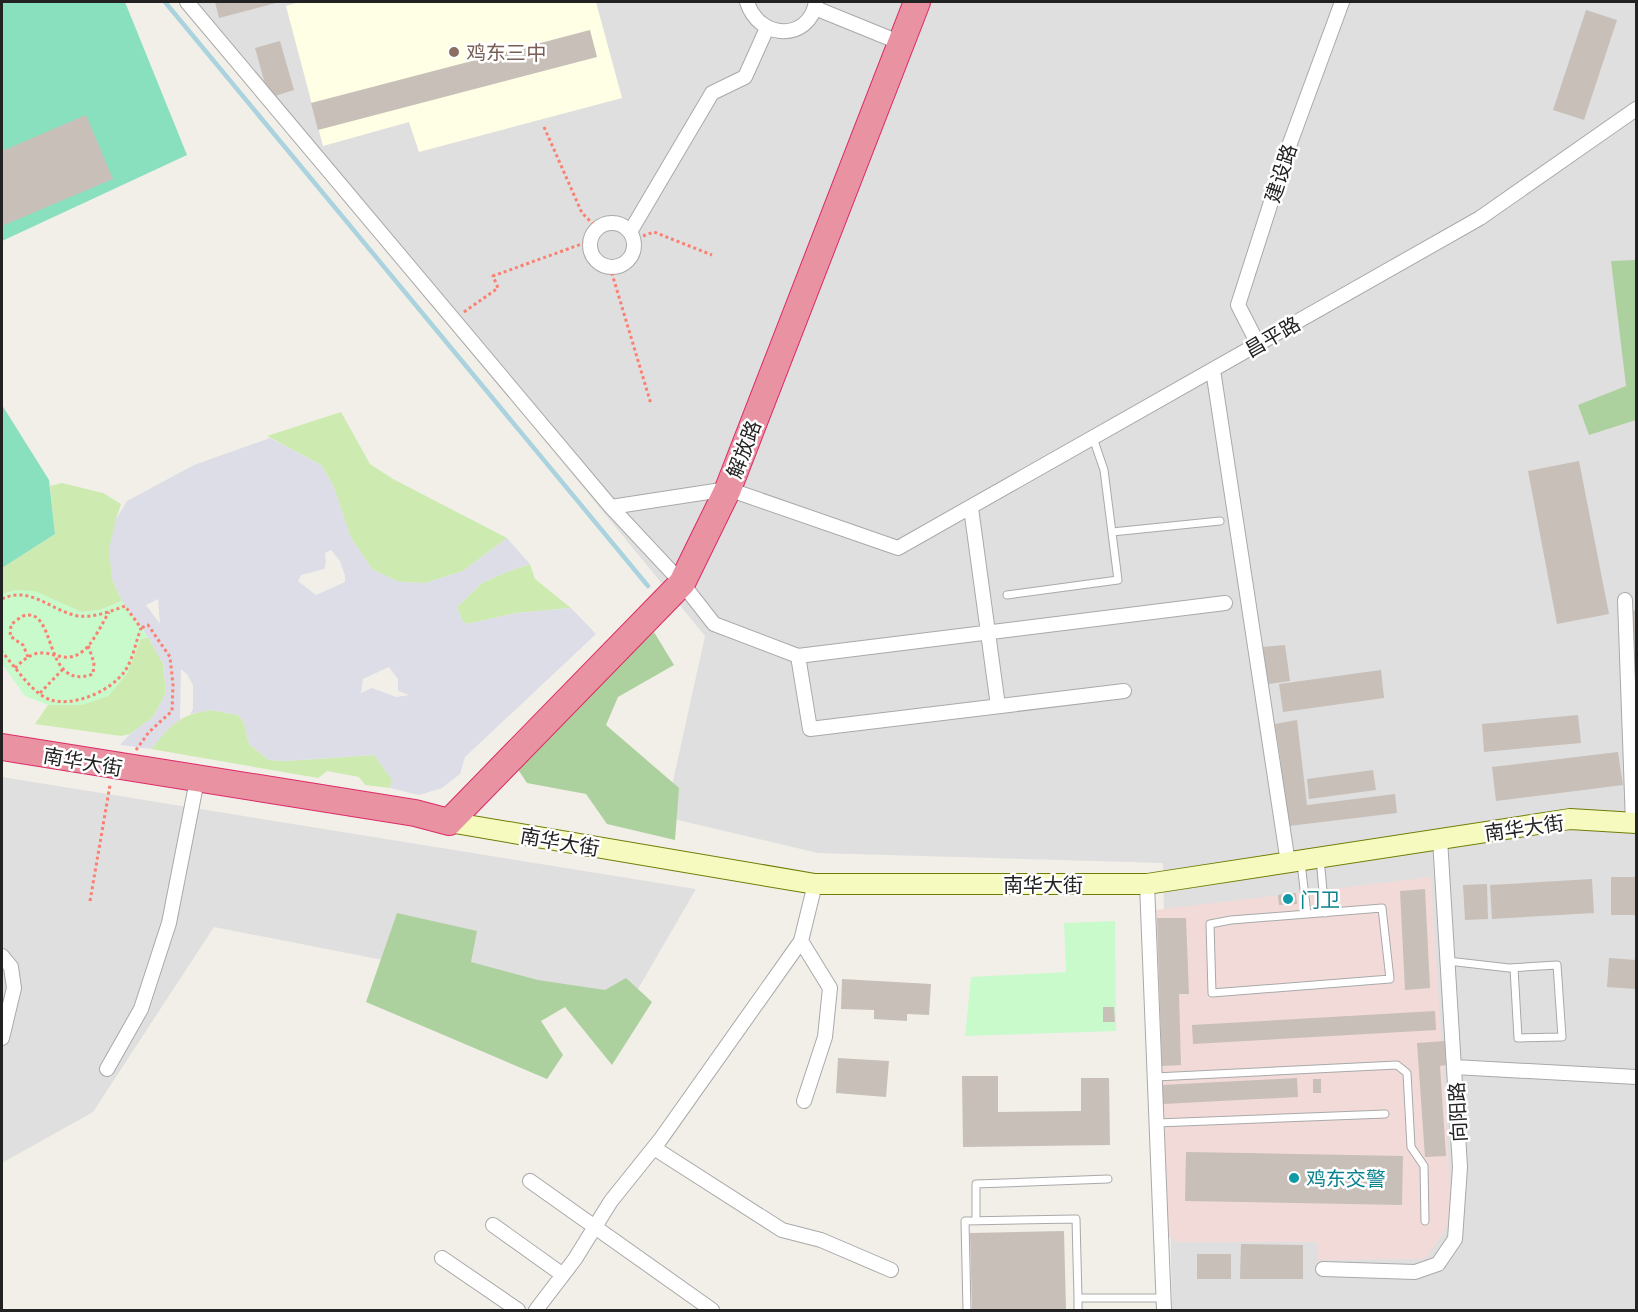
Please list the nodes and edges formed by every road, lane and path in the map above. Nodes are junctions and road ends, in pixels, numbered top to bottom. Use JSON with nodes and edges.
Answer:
{"nodes":[{"id":1,"x":187,"y":2,"type":"edge"},
{"id":2,"x":747,"y":2,"type":"edge"},
{"id":3,"x":917,"y":2,"type":"edge"},
{"id":4,"x":1342,"y":2,"type":"edge"},
{"id":5,"x":816,"y":5,"type":"edge"},
{"id":6,"x":767,"y":28,"type":"junction"},
{"id":7,"x":901,"y":43,"type":"junction"},
{"id":8,"x":1636,"y":109,"type":"edge"},
{"id":9,"x":544,"y":128,"type":"dead end"},
{"id":10,"x":597,"y":228,"type":"junction"},
{"id":11,"x":632,"y":236,"type":"junction"},
{"id":12,"x":590,"y":241,"type":"junction"},
{"id":13,"x":712,"y":255,"type":"dead end"},
{"id":14,"x":609,"y":267,"type":"junction"},
{"id":15,"x":454,"y":319,"type":"junction"},
{"id":16,"x":1258,"y":344,"type":"junction"},
{"id":17,"x":1213,"y":370,"type":"junction"},
{"id":18,"x":651,"y":404,"type":"dead end"},
{"id":19,"x":1093,"y":438,"type":"junction"},
{"id":20,"x":728,"y":489,"type":"junction"},
{"id":21,"x":611,"y":507,"type":"junction"},
{"id":22,"x":971,"y":508,"type":"junction"},
{"id":23,"x":1220,"y":520,"type":"dead end"},
{"id":24,"x":1112,"y":532,"type":"junction"},
{"id":25,"x":682,"y":583,"type":"junction"},
{"id":26,"x":1007,"y":595,"type":"dead end"},
{"id":27,"x":2,"y":599,"type":"edge"},
{"id":28,"x":1625,"y":600,"type":"dead end"},
{"id":29,"x":1225,"y":603,"type":"dead end"},
{"id":30,"x":109,"y":612,"type":"junction"},
{"id":31,"x":141,"y":628,"type":"junction"},
{"id":32,"x":989,"y":632,"type":"junction"},
{"id":33,"x":88,"y":645,"type":"junction"},
{"id":34,"x":2,"y":652,"type":"edge"},
{"id":35,"x":798,"y":656,"type":"junction"},
{"id":36,"x":28,"y":657,"type":"junction"},
{"id":37,"x":56,"y":657,"type":"junction"},
{"id":38,"x":15,"y":668,"type":"junction"},
{"id":39,"x":63,"y":669,"type":"junction"},
{"id":40,"x":1124,"y":691,"type":"dead end"},
{"id":41,"x":40,"y":693,"type":"junction"},
{"id":42,"x":998,"y":706,"type":"junction"},
{"id":43,"x":2,"y":747,"type":"edge"},
{"id":44,"x":2,"y":761,"type":"edge"},
{"id":45,"x":120,"y":774,"type":"junction"},
{"id":46,"x":196,"y":786,"type":"junction"},
{"id":47,"x":449,"y":822,"type":"junction"},
{"id":48,"x":1635,"y":823,"type":"edge"},
{"id":49,"x":1440,"y":839,"type":"junction"},
{"id":50,"x":1303,"y":860,"type":"junction"},
{"id":51,"x":815,"y":884,"type":"junction"},
{"id":52,"x":1147,"y":884,"type":"junction"},
{"id":53,"x":90,"y":901,"type":"dead end"},
{"id":54,"x":1325,"y":912,"type":"junction"},
{"id":55,"x":1307,"y":914,"type":"junction"},
{"id":56,"x":801,"y":941,"type":"junction"},
{"id":57,"x":2,"y":957,"type":"edge"},
{"id":58,"x":1448,"y":961,"type":"junction"},
{"id":59,"x":1514,"y":968,"type":"junction"},
{"id":60,"x":2,"y":1038,"type":"edge"},
{"id":61,"x":1454,"y":1067,"type":"junction"},
{"id":62,"x":107,"y":1070,"type":"dead end"},
{"id":63,"x":1155,"y":1077,"type":"junction"},
{"id":64,"x":1636,"y":1077,"type":"edge"},
{"id":65,"x":804,"y":1101,"type":"dead end"},
{"id":66,"x":1385,"y":1114,"type":"dead end"},
{"id":67,"x":1157,"y":1124,"type":"junction"},
{"id":68,"x":654,"y":1148,"type":"junction"},
{"id":69,"x":1108,"y":1179,"type":"dead end"},
{"id":70,"x":530,"y":1182,"type":"dead end"},
{"id":71,"x":976,"y":1221,"type":"junction"},
{"id":72,"x":1425,"y":1221,"type":"dead end"},
{"id":73,"x":493,"y":1225,"type":"dead end"},
{"id":74,"x":594,"y":1228,"type":"junction"},
{"id":75,"x":442,"y":1258,"type":"dead end"},
{"id":76,"x":1323,"y":1269,"type":"dead end"},
{"id":77,"x":891,"y":1270,"type":"dead end"},
{"id":78,"x":563,"y":1275,"type":"junction"},
{"id":79,"x":1078,"y":1298,"type":"junction"},
{"id":80,"x":1164,"y":1304,"type":"edge"},
{"id":81,"x":543,"y":1308,"type":"edge"},
{"id":82,"x":518,"y":1311,"type":"edge"},
{"id":83,"x":712,"y":1311,"type":"edge"},
{"id":84,"x":967,"y":1311,"type":"edge"},
{"id":85,"x":1078,"y":1311,"type":"edge"}],
"edges":[{"from":1,"to":15,"type":"street"},
{"from":2,"to":6,"type":"street"},
{"from":3,"to":7,"type":"highway","name":"解放路"},
{"from":4,"to":16,"type":"street","name":"建设路"},
{"from":5,"to":6,"type":"street"},
{"from":5,"to":7,"type":"street"},
{"from":6,"to":11,"type":"street"},
{"from":7,"to":20,"type":"highway","name":"解放路"},
{"from":8,"to":16,"type":"street","name":"昌平路"},
{"from":9,"to":10,"type":"path"},
{"from":10,"to":11,"type":"street"},
{"from":10,"to":12,"type":"street"},
{"from":11,"to":13,"type":"path"},
{"from":11,"to":14,"type":"street"},
{"from":12,"to":14,"type":"street"},
{"from":12,"to":15,"type":"path"},
{"from":14,"to":18,"type":"path"},
{"from":15,"to":21,"type":"street"},
{"from":16,"to":17,"type":"street","name":"昌平路"},
{"from":17,"to":19,"type":"street","name":"昌平路"},
{"from":17,"to":50,"type":"street"},
{"from":19,"to":22,"type":"street","name":"昌平路"},
{"from":19,"to":24,"type":"lane"},
{"from":20,"to":21,"type":"street"},
{"from":20,"to":22,"type":"street","name":"昌平路"},
{"from":20,"to":25,"type":"highway","name":"解放路"},
{"from":21,"to":25,"type":"street"},
{"from":22,"to":32,"type":"street"},
{"from":23,"to":24,"type":"lane"},
{"from":24,"to":26,"type":"lane"},
{"from":25,"to":35,"type":"street"},
{"from":25,"to":47,"type":"highway","name":"解放路"},
{"from":27,"to":30,"type":"path"},
{"from":28,"to":48,"type":"street"},
{"from":29,"to":32,"type":"street"},
{"from":30,"to":31,"type":"path"},
{"from":30,"to":33,"type":"path"},
{"from":31,"to":41,"type":"path"},
{"from":31,"to":45,"type":"path"},
{"from":32,"to":35,"type":"street"},
{"from":32,"to":42,"type":"street"},
{"from":33,"to":37,"type":"path"},
{"from":33,"to":39,"type":"path"},
{"from":34,"to":38,"type":"path"},
{"from":35,"to":42,"type":"street"},
{"from":36,"to":37,"type":"path"},
{"from":36,"to":37,"type":"path"},
{"from":36,"to":38,"type":"path"},
{"from":37,"to":39,"type":"path"},
{"from":38,"to":41,"type":"path"},
{"from":39,"to":41,"type":"path"},
{"from":40,"to":42,"type":"street"},
{"from":43,"to":45,"type":"highway","name":"南华大街"},
{"from":44,"to":45,"type":"highway","name":"南华大街"},
{"from":45,"to":46,"type":"highway","name":"南华大街"},
{"from":45,"to":53,"type":"path"},
{"from":46,"to":47,"type":"highway","name":"南华大街"},
{"from":46,"to":62,"type":"street"},
{"from":47,"to":51,"type":"main road","name":"南华大街"},
{"from":48,"to":49,"type":"main road","name":"南华大街"},
{"from":49,"to":50,"type":"main road","name":"南华大街"},
{"from":49,"to":58,"type":"street","name":"向阳路"},
{"from":50,"to":52,"type":"main road","name":"南华大街"},
{"from":50,"to":54,"type":"lane"},
{"from":50,"to":55,"type":"lane"},
{"from":51,"to":52,"type":"main road","name":"南华大街"},
{"from":51,"to":56,"type":"street"},
{"from":52,"to":63,"type":"street"},
{"from":54,"to":55,"type":"lane"},
{"from":54,"to":55,"type":"lane"},
{"from":56,"to":65,"type":"street"},
{"from":56,"to":68,"type":"street"},
{"from":57,"to":60,"type":"street"},
{"from":58,"to":59,"type":"lane"},
{"from":58,"to":61,"type":"street","name":"向阳路"},
{"from":59,"to":59,"type":"lane"},
{"from":61,"to":64,"type":"street"},
{"from":61,"to":76,"type":"street","name":"向阳路"},
{"from":63,"to":67,"type":"street"},
{"from":63,"to":72,"type":"lane"},
{"from":66,"to":67,"type":"lane"},
{"from":67,"to":80,"type":"street"},
{"from":68,"to":74,"type":"street"},
{"from":68,"to":77,"type":"street"},
{"from":69,"to":71,"type":"lane"},
{"from":70,"to":74,"type":"street"},
{"from":71,"to":79,"type":"lane"},
{"from":71,"to":84,"type":"lane"},
{"from":73,"to":78,"type":"street"},
{"from":74,"to":78,"type":"street"},
{"from":74,"to":83,"type":"street"},
{"from":75,"to":82,"type":"street"},
{"from":78,"to":81,"type":"street"},
{"from":79,"to":80,"type":"lane"},
{"from":79,"to":85,"type":"lane"}]}
